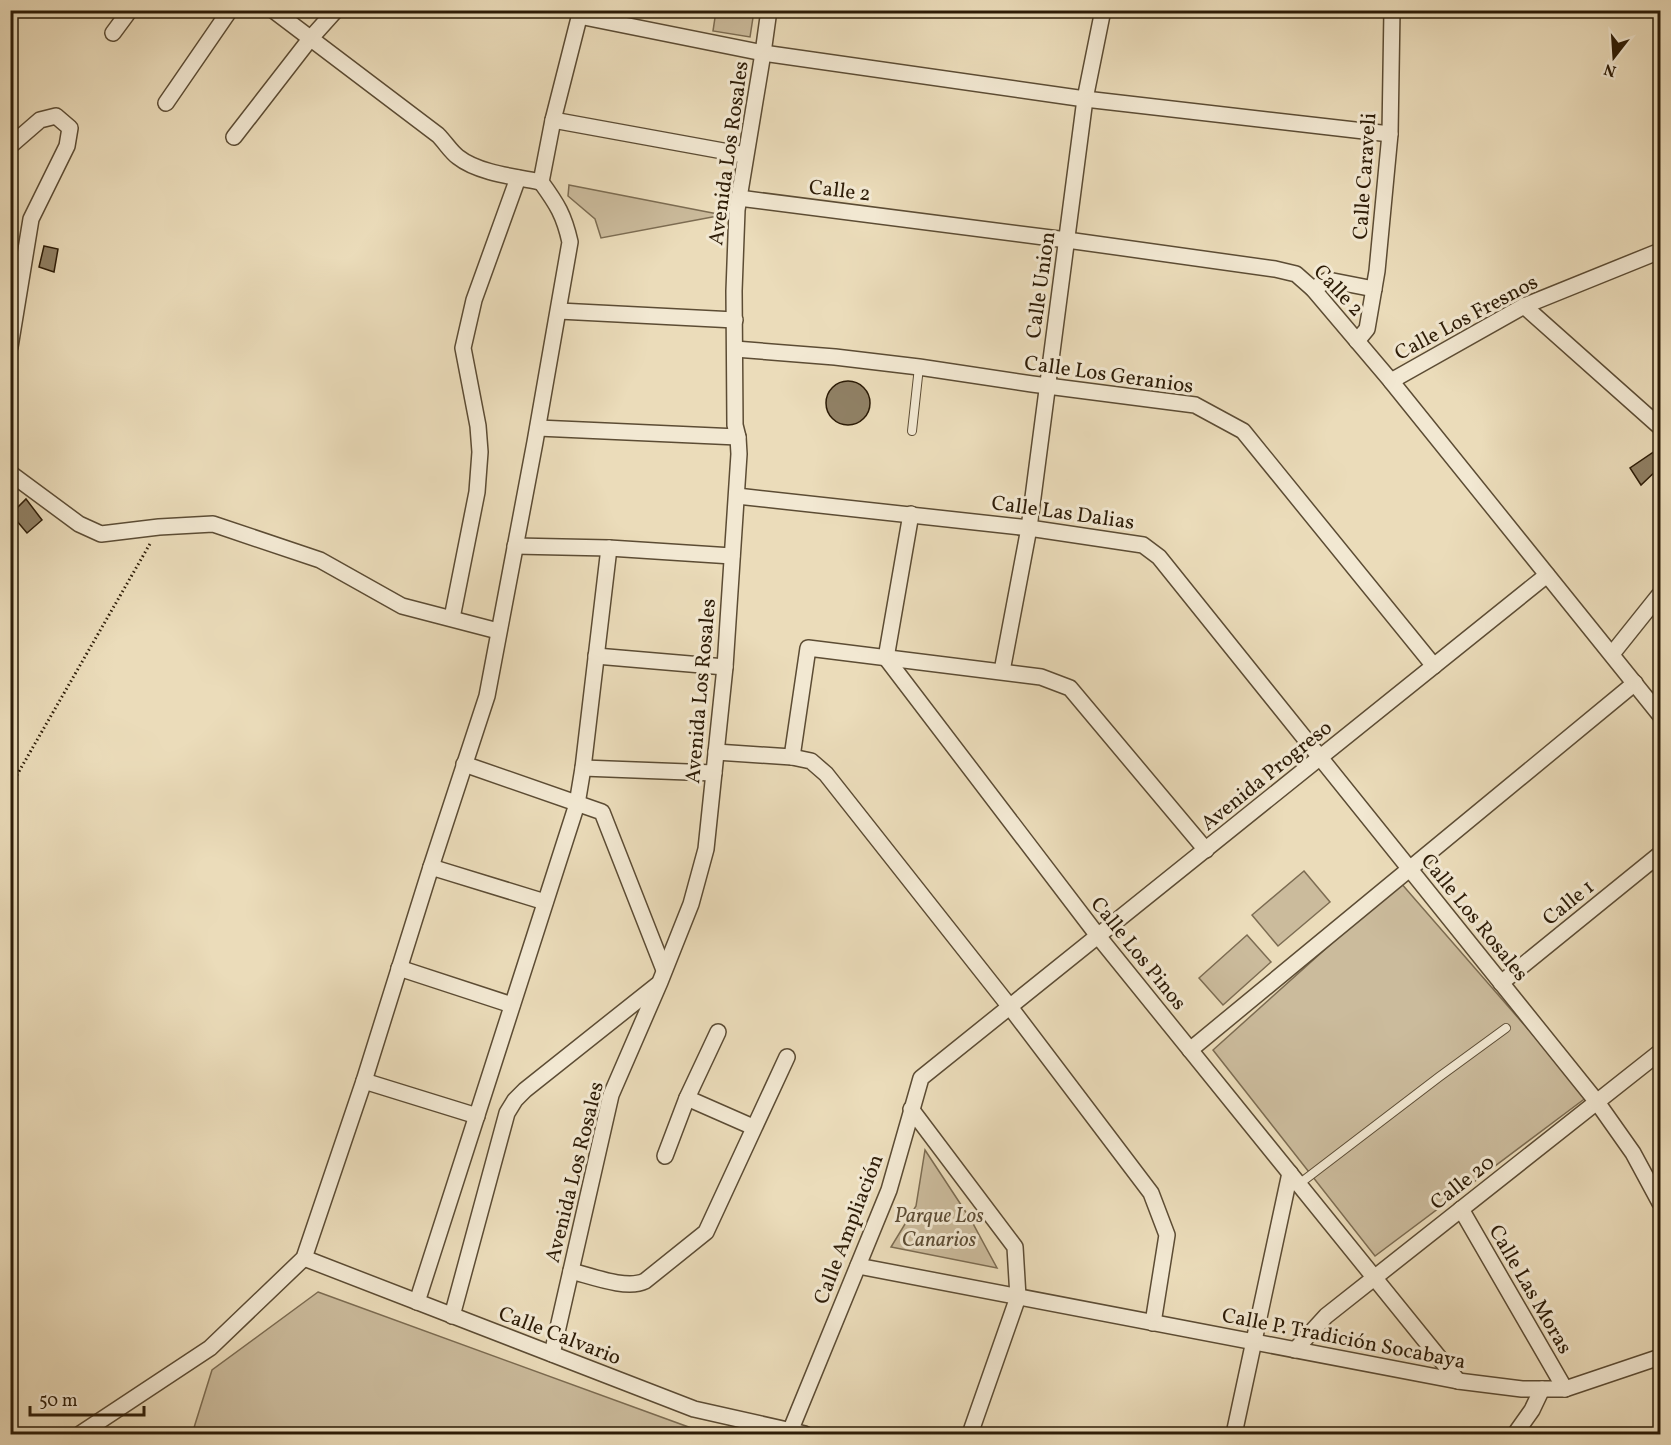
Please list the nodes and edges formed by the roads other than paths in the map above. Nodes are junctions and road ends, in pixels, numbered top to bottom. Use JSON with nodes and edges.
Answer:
{"nodes":[{"id":1,"x":130,"y":10,"type":"edge"},
{"id":2,"x":230,"y":10,"type":"edge"},
{"id":3,"x":273,"y":10,"type":"edge"},
{"id":4,"x":336,"y":10,"type":"edge"},
{"id":5,"x":769,"y":10,"type":"edge"},
{"id":6,"x":1103,"y":10,"type":"edge"},
{"id":7,"x":1392,"y":10,"type":"edge"},
{"id":8,"x":580,"y":13,"type":"edge"},
{"id":9,"x":113,"y":33,"type":"dead end"},
{"id":10,"x":310,"y":39,"type":"junction"},
{"id":11,"x":763,"y":53,"type":"junction"},
{"id":12,"x":1085,"y":99,"type":"junction"},
{"id":13,"x":166,"y":103,"type":"dead end"},
{"id":14,"x":553,"y":120,"type":"junction"},
{"id":15,"x":1390,"y":134,"type":"junction"},
{"id":16,"x":234,"y":137,"type":"dead end"},
{"id":17,"x":10,"y":146,"type":"edge"},
{"id":18,"x":745,"y":155,"type":"junction"},
{"id":19,"x":518,"y":178,"type":"junction"},
{"id":20,"x":541,"y":182,"type":"junction"},
{"id":21,"x":738,"y":198,"type":"junction"},
{"id":22,"x":1067,"y":240,"type":"junction"},
{"id":23,"x":1660,"y":251,"type":"edge"},
{"id":24,"x":1313,"y":289,"type":"junction"},
{"id":25,"x":1374,"y":289,"type":"junction"},
{"id":26,"x":1524,"y":306,"type":"junction"},
{"id":27,"x":559,"y":311,"type":"junction"},
{"id":28,"x":735,"y":320,"type":"junction"},
{"id":29,"x":1357,"y":341,"type":"junction"},
{"id":30,"x":10,"y":347,"type":"edge"},
{"id":31,"x":735,"y":349,"type":"junction"},
{"id":32,"x":919,"y":367,"type":"junction"},
{"id":33,"x":1391,"y":381,"type":"junction"},
{"id":34,"x":1047,"y":386,"type":"junction"},
{"id":35,"x":1660,"y":427,"type":"edge"},
{"id":36,"x":538,"y":428,"type":"junction"},
{"id":37,"x":912,"y":431,"type":"dead end"},
{"id":38,"x":738,"y":437,"type":"junction"},
{"id":39,"x":10,"y":473,"type":"edge"},
{"id":40,"x":736,"y":496,"type":"junction"},
{"id":41,"x":910,"y":514,"type":"junction"},
{"id":42,"x":1029,"y":528,"type":"junction"},
{"id":43,"x":515,"y":546,"type":"junction"},
{"id":44,"x":609,"y":548,"type":"junction"},
{"id":45,"x":732,"y":556,"type":"junction"},
{"id":46,"x":1547,"y":575,"type":"junction"},
{"id":47,"x":1660,"y":594,"type":"edge"},
{"id":48,"x":452,"y":618,"type":"junction"},
{"id":49,"x":498,"y":631,"type":"junction"},
{"id":50,"x":1611,"y":654,"type":"junction"},
{"id":51,"x":596,"y":656,"type":"junction"},
{"id":52,"x":886,"y":658,"type":"junction"},
{"id":53,"x":1434,"y":666,"type":"junction"},
{"id":54,"x":725,"y":667,"type":"junction"},
{"id":55,"x":1002,"y":671,"type":"junction"},
{"id":56,"x":1635,"y":683,"type":"junction"},
{"id":57,"x":1660,"y":715,"type":"edge"},
{"id":58,"x":716,"y":752,"type":"junction"},
{"id":59,"x":792,"y":757,"type":"junction"},
{"id":60,"x":1320,"y":758,"type":"junction"},
{"id":61,"x":464,"y":764,"type":"junction"},
{"id":62,"x":583,"y":768,"type":"junction"},
{"id":63,"x":714,"y":773,"type":"junction"},
{"id":64,"x":577,"y":804,"type":"junction"},
{"id":65,"x":1206,"y":850,"type":"junction"},
{"id":66,"x":1660,"y":854,"type":"edge"},
{"id":67,"x":431,"y":867,"type":"junction"},
{"id":68,"x":1409,"y":869,"type":"junction"},
{"id":69,"x":545,"y":902,"type":"junction"},
{"id":70,"x":1098,"y":936,"type":"junction"},
{"id":71,"x":399,"y":968,"type":"junction"},
{"id":72,"x":662,"y":976,"type":"junction"},
{"id":73,"x":1501,"y":983,"type":"junction"},
{"id":74,"x":512,"y":1005,"type":"junction"},
{"id":75,"x":1010,"y":1007,"type":"junction"},
{"id":76,"x":1506,"y":1028,"type":"dead end"},
{"id":77,"x":717,"y":1032,"type":"dead end"},
{"id":78,"x":1190,"y":1050,"type":"junction"},
{"id":79,"x":1660,"y":1052,"type":"edge"},
{"id":80,"x":787,"y":1057,"type":"dead end"},
{"id":81,"x":364,"y":1081,"type":"junction"},
{"id":82,"x":687,"y":1098,"type":"junction"},
{"id":83,"x":1597,"y":1102,"type":"junction"},
{"id":84,"x":911,"y":1109,"type":"junction"},
{"id":85,"x":477,"y":1116,"type":"junction"},
{"id":86,"x":753,"y":1127,"type":"junction"},
{"id":87,"x":665,"y":1156,"type":"dead end"},
{"id":88,"x":1294,"y":1178,"type":"junction"},
{"id":89,"x":1660,"y":1203,"type":"edge"},
{"id":90,"x":1461,"y":1209,"type":"junction"},
{"id":91,"x":304,"y":1258,"type":"junction"},
{"id":92,"x":858,"y":1266,"type":"junction"},
{"id":93,"x":571,"y":1271,"type":"junction"},
{"id":94,"x":1375,"y":1278,"type":"junction"},
{"id":95,"x":1018,"y":1297,"type":"junction"},
{"id":96,"x":417,"y":1302,"type":"junction"},
{"id":97,"x":452,"y":1316,"type":"junction"},
{"id":98,"x":1153,"y":1323,"type":"junction"},
{"id":99,"x":1254,"y":1342,"type":"junction"},
{"id":100,"x":1295,"y":1350,"type":"junction"},
{"id":101,"x":552,"y":1354,"type":"junction"},
{"id":102,"x":1660,"y":1357,"type":"edge"},
{"id":103,"x":1458,"y":1382,"type":"junction"},
{"id":104,"x":1542,"y":1389,"type":"junction"},
{"id":105,"x":1565,"y":1389,"type":"junction"},
{"id":106,"x":795,"y":1433,"type":"edge"},
{"id":107,"x":80,"y":1434,"type":"edge"},
{"id":108,"x":970,"y":1434,"type":"edge"},
{"id":109,"x":1234,"y":1434,"type":"edge"},
{"id":110,"x":1515,"y":1434,"type":"edge"}],
"edges":[{"from":1,"to":9,"type":"street"},
{"from":2,"to":13,"type":"street"},
{"from":3,"to":10,"type":"street"},
{"from":4,"to":10,"type":"street"},
{"from":5,"to":11,"type":"street","name":"Avenida Los Rosales"},
{"from":6,"to":12,"type":"street","name":"Calle Union"},
{"from":7,"to":15,"type":"street","name":"Calle Caraveli"},
{"from":8,"to":11,"type":"street"},
{"from":8,"to":14,"type":"street"},
{"from":10,"to":16,"type":"street"},
{"from":10,"to":19,"type":"street"},
{"from":11,"to":12,"type":"street"},
{"from":11,"to":18,"type":"street","name":"Avenida Los Rosales"},
{"from":12,"to":15,"type":"street"},
{"from":12,"to":22,"type":"street","name":"Calle Union"},
{"from":14,"to":18,"type":"street"},
{"from":14,"to":20,"type":"street"},
{"from":15,"to":25,"type":"street","name":"Calle Caraveli"},
{"from":17,"to":30,"type":"street"},
{"from":18,"to":21,"type":"street","name":"Avenida Los Rosales"},
{"from":19,"to":20,"type":"street"},
{"from":19,"to":48,"type":"street"},
{"from":20,"to":27,"type":"street"},
{"from":21,"to":22,"type":"street","name":"Calle 2"},
{"from":21,"to":28,"type":"street","name":"Avenida Los Rosales"},
{"from":22,"to":24,"type":"street","name":"Calle 2"},
{"from":22,"to":34,"type":"street","name":"Calle Union"},
{"from":23,"to":26,"type":"street","name":"Calle Los Fresnos"},
{"from":24,"to":25,"type":"street"},
{"from":24,"to":29,"type":"street","name":"Calle 2"},
{"from":25,"to":29,"type":"street","name":"Calle Caraveli"},
{"from":26,"to":33,"type":"street","name":"Calle Los Fresnos"},
{"from":26,"to":35,"type":"street"},
{"from":27,"to":28,"type":"street"},
{"from":27,"to":36,"type":"street"},
{"from":28,"to":31,"type":"street","name":"Avenida Los Rosales"},
{"from":29,"to":33,"type":"street","name":"Calle 2"},
{"from":31,"to":32,"type":"street","name":"Calle Los Geranios"},
{"from":31,"to":38,"type":"street","name":"Avenida Los Rosales"},
{"from":32,"to":34,"type":"street","name":"Calle Los Geranios"},
{"from":32,"to":37,"type":"lane"},
{"from":33,"to":46,"type":"street","name":"Calle 2"},
{"from":34,"to":42,"type":"street","name":"Calle Union"},
{"from":34,"to":53,"type":"street","name":"Calle Los Geranios"},
{"from":36,"to":38,"type":"street"},
{"from":36,"to":43,"type":"street"},
{"from":38,"to":40,"type":"street","name":"Avenida Los Rosales"},
{"from":39,"to":48,"type":"street"},
{"from":40,"to":41,"type":"street","name":"Calle Las Dalias"},
{"from":40,"to":45,"type":"street","name":"Avenida Los Rosales"},
{"from":41,"to":42,"type":"street","name":"Calle Las Dalias"},
{"from":41,"to":52,"type":"street"},
{"from":42,"to":55,"type":"street","name":"Calle Union"},
{"from":42,"to":60,"type":"street","name":"Calle Las Dalias"},
{"from":43,"to":44,"type":"street"},
{"from":43,"to":49,"type":"street"},
{"from":44,"to":45,"type":"street"},
{"from":44,"to":51,"type":"street"},
{"from":45,"to":54,"type":"street","name":"Avenida Los Rosales"},
{"from":46,"to":50,"type":"street","name":"Calle 2"},
{"from":46,"to":53,"type":"street","name":"Avenida Progreso"},
{"from":47,"to":50,"type":"street"},
{"from":48,"to":49,"type":"street"},
{"from":49,"to":61,"type":"street"},
{"from":50,"to":56,"type":"street","name":"Calle 2"},
{"from":51,"to":54,"type":"street"},
{"from":51,"to":62,"type":"street"},
{"from":52,"to":55,"type":"street"},
{"from":52,"to":59,"type":"street"},
{"from":52,"to":70,"type":"street","name":"Calle Los Pinos"},
{"from":53,"to":60,"type":"street","name":"Avenida Progreso"},
{"from":54,"to":58,"type":"street","name":"Avenida Los Rosales"},
{"from":55,"to":65,"type":"street"},
{"from":56,"to":57,"type":"street","name":"Calle 2"},
{"from":56,"to":68,"type":"street"},
{"from":58,"to":59,"type":"street"},
{"from":58,"to":63,"type":"street","name":"Avenida Los Rosales"},
{"from":59,"to":75,"type":"street"},
{"from":60,"to":65,"type":"street","name":"Avenida Progreso"},
{"from":60,"to":68,"type":"street","name":"Calle Los Rosales"},
{"from":61,"to":64,"type":"street"},
{"from":61,"to":67,"type":"street"},
{"from":62,"to":63,"type":"street"},
{"from":62,"to":64,"type":"street"},
{"from":63,"to":72,"type":"street","name":"Avenida Los Rosales"},
{"from":64,"to":69,"type":"street"},
{"from":64,"to":72,"type":"street"},
{"from":65,"to":70,"type":"street","name":"Avenida Progreso"},
{"from":66,"to":73,"type":"street","name":"Calle 1"},
{"from":67,"to":69,"type":"street"},
{"from":67,"to":71,"type":"street"},
{"from":68,"to":73,"type":"street","name":"Calle Los Rosales"},
{"from":68,"to":78,"type":"street"},
{"from":69,"to":74,"type":"street"},
{"from":70,"to":75,"type":"street","name":"Avenida Progreso"},
{"from":70,"to":78,"type":"street","name":"Calle Los Pinos"},
{"from":71,"to":74,"type":"street"},
{"from":71,"to":81,"type":"street"},
{"from":72,"to":93,"type":"street","name":"Avenida Los Rosales"},
{"from":72,"to":97,"type":"street"},
{"from":73,"to":83,"type":"street","name":"Calle Los Rosales"},
{"from":74,"to":85,"type":"street"},
{"from":75,"to":84,"type":"street","name":"Calle Ampliación"},
{"from":75,"to":98,"type":"street"},
{"from":76,"to":88,"type":"lane"},
{"from":77,"to":82,"type":"street"},
{"from":78,"to":88,"type":"street","name":"Calle Los Pinos"},
{"from":79,"to":83,"type":"street","name":"Calle 20"},
{"from":80,"to":86,"type":"street"},
{"from":81,"to":85,"type":"street"},
{"from":81,"to":91,"type":"street"},
{"from":82,"to":86,"type":"street"},
{"from":82,"to":87,"type":"street"},
{"from":83,"to":89,"type":"street","name":"Calle Los Rosales"},
{"from":83,"to":90,"type":"street","name":"Calle 20"},
{"from":84,"to":92,"type":"street","name":"Calle Ampliación"},
{"from":84,"to":95,"type":"street"},
{"from":85,"to":96,"type":"street"},
{"from":86,"to":93,"type":"street"},
{"from":88,"to":94,"type":"street","name":"Calle Los Pinos"},
{"from":88,"to":99,"type":"street"},
{"from":90,"to":94,"type":"street","name":"Calle 20"},
{"from":90,"to":105,"type":"street","name":"Calle Las Moras"},
{"from":91,"to":96,"type":"street","name":"Calle Calvario"},
{"from":91,"to":107,"type":"street"},
{"from":92,"to":95,"type":"street","name":"Calle P. Tradición Socabaya"},
{"from":92,"to":106,"type":"street","name":"Calle Ampliación"},
{"from":93,"to":101,"type":"street","name":"Avenida Los Rosales"},
{"from":94,"to":100,"type":"street","name":"Calle 20"},
{"from":94,"to":103,"type":"street","name":"Calle Los Pinos"},
{"from":95,"to":98,"type":"street","name":"Calle P. Tradición Socabaya"},
{"from":95,"to":108,"type":"street"},
{"from":96,"to":97,"type":"street","name":"Calle Calvario"},
{"from":97,"to":101,"type":"street","name":"Calle Calvario"},
{"from":98,"to":99,"type":"street","name":"Calle P. Tradición Socabaya"},
{"from":99,"to":100,"type":"street","name":"Calle P. Tradición Socabaya"},
{"from":99,"to":109,"type":"street"},
{"from":100,"to":103,"type":"street","name":"Calle P. Tradición Socabaya"},
{"from":101,"to":106,"type":"street","name":"Calle Calvario"},
{"from":102,"to":105,"type":"street","name":"Calle P. Tradición Socabaya"},
{"from":103,"to":104,"type":"street","name":"Calle P. Tradición Socabaya"},
{"from":104,"to":105,"type":"street","name":"Calle P. Tradición Socabaya"},
{"from":104,"to":110,"type":"street"}]}
